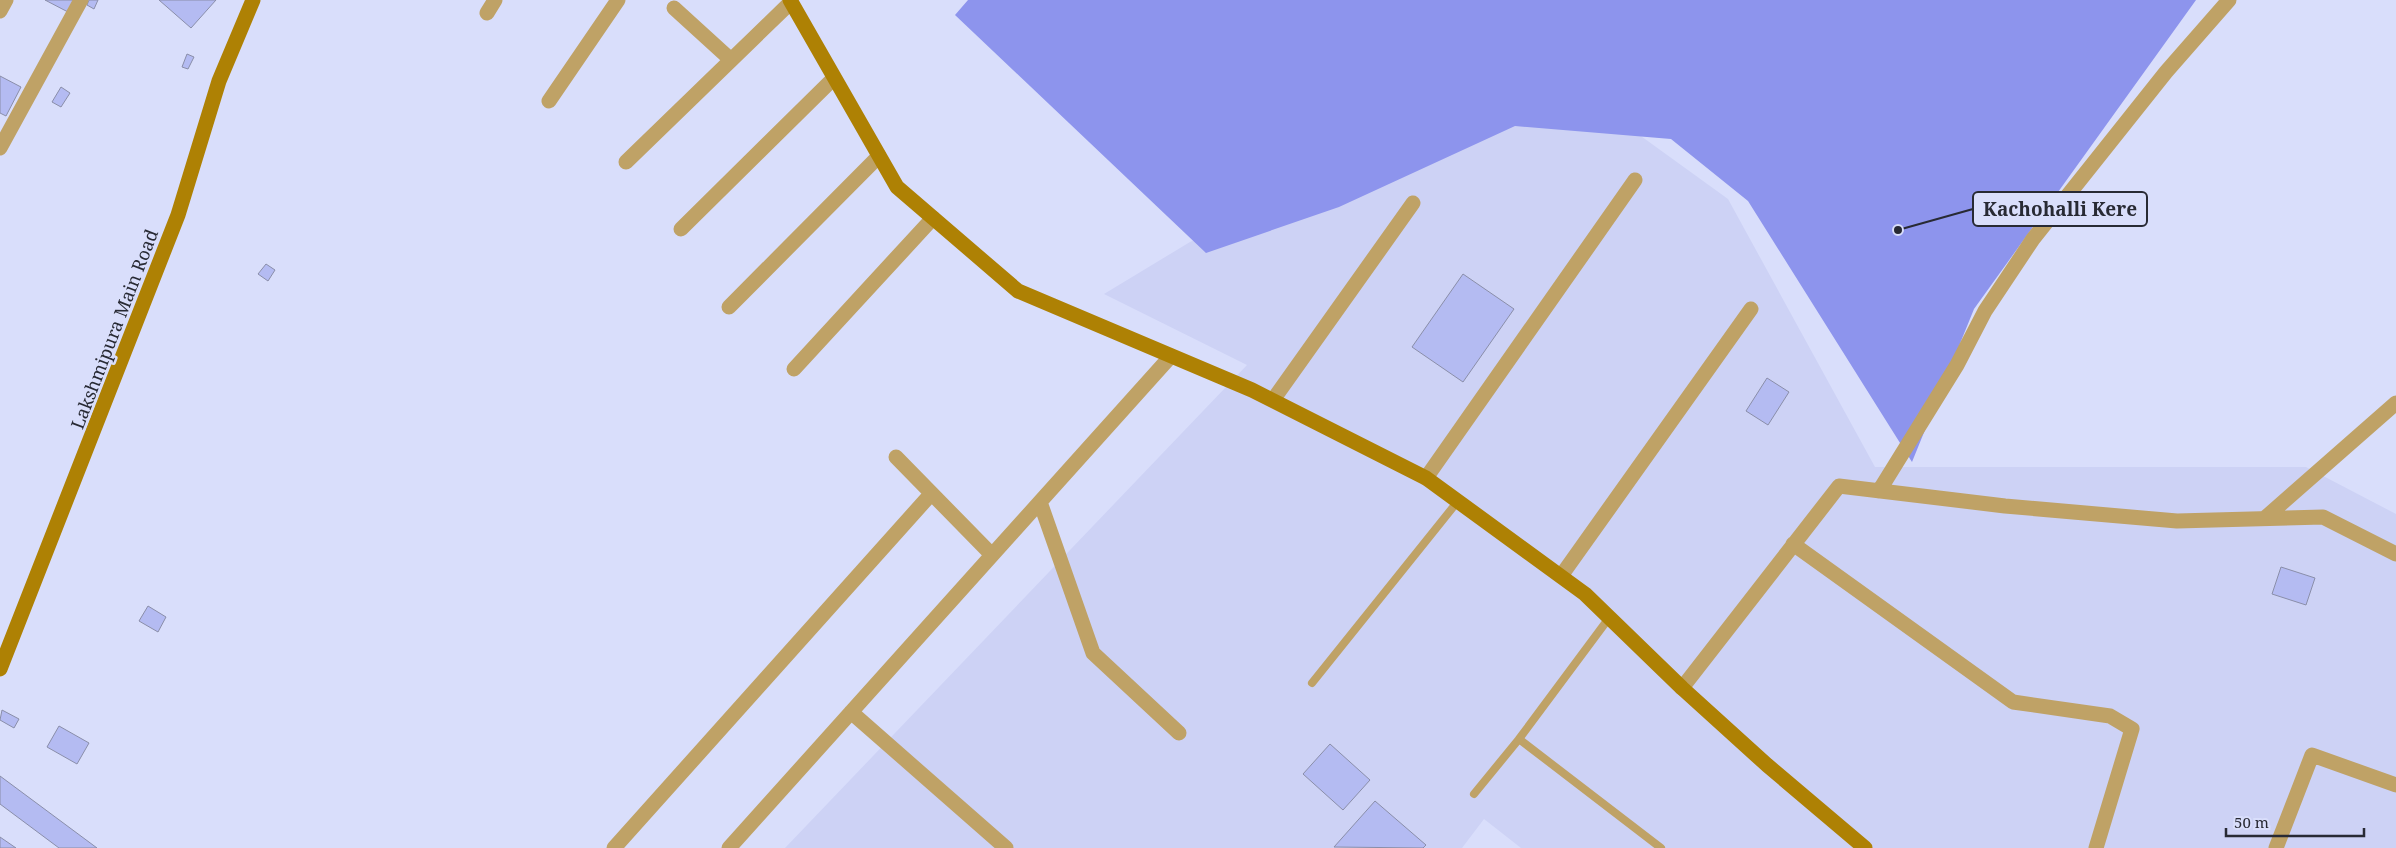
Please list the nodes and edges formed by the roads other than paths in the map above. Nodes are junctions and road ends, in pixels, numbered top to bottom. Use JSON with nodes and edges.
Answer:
{"nodes":[{"id":1,"x":6,"y":0,"type":"edge"},
{"id":2,"x":81,"y":0,"type":"edge"},
{"id":3,"x":253,"y":0,"type":"edge"},
{"id":4,"x":618,"y":0,"type":"edge"},
{"id":5,"x":2229,"y":0,"type":"edge"},
{"id":6,"x":791,"y":1,"type":"edge"},
{"id":7,"x":674,"y":8,"type":"dead end"},
{"id":8,"x":0,"y":11,"type":"edge"},
{"id":9,"x":730,"y":59,"type":"junction"},
{"id":10,"x":834,"y":78,"type":"junction"},
{"id":11,"x":549,"y":101,"type":"dead end"},
{"id":12,"x":0,"y":148,"type":"edge"},
{"id":13,"x":880,"y":156,"type":"junction"},
{"id":14,"x":626,"y":162,"type":"dead end"},
{"id":15,"x":1635,"y":180,"type":"dead end"},
{"id":16,"x":1413,"y":203,"type":"dead end"},
{"id":17,"x":933,"y":218,"type":"junction"},
{"id":18,"x":681,"y":229,"type":"dead end"},
{"id":19,"x":729,"y":307,"type":"dead end"},
{"id":20,"x":1751,"y":309,"type":"dead end"},
{"id":21,"x":1171,"y":356,"type":"junction"},
{"id":22,"x":794,"y":369,"type":"dead end"},
{"id":23,"x":1273,"y":400,"type":"junction"},
{"id":24,"x":2396,"y":403,"type":"edge"},
{"id":25,"x":896,"y":457,"type":"dead end"},
{"id":26,"x":1426,"y":478,"type":"junction"},
{"id":27,"x":1879,"y":491,"type":"junction"},
{"id":28,"x":931,"y":494,"type":"junction"},
{"id":29,"x":1040,"y":502,"type":"junction"},
{"id":30,"x":1458,"y":502,"type":"junction"},
{"id":31,"x":2265,"y":518,"type":"junction"},
{"id":32,"x":1793,"y":544,"type":"junction"},
{"id":33,"x":2396,"y":554,"type":"edge"},
{"id":34,"x":992,"y":555,"type":"junction"},
{"id":35,"x":1561,"y":576,"type":"junction"},
{"id":36,"x":1609,"y":618,"type":"junction"},
{"id":37,"x":0,"y":669,"type":"edge"},
{"id":38,"x":1312,"y":683,"type":"dead end"},
{"id":39,"x":1682,"y":688,"type":"junction"},
{"id":40,"x":851,"y":712,"type":"junction"},
{"id":41,"x":1179,"y":733,"type":"dead end"},
{"id":42,"x":1519,"y":739,"type":"junction"},
{"id":43,"x":2396,"y":785,"type":"edge"},
{"id":44,"x":1474,"y":794,"type":"dead end"},
{"id":45,"x":614,"y":848,"type":"edge"},
{"id":46,"x":729,"y":848,"type":"edge"},
{"id":47,"x":1006,"y":848,"type":"edge"},
{"id":48,"x":1661,"y":848,"type":"edge"},
{"id":49,"x":1865,"y":848,"type":"edge"},
{"id":50,"x":2096,"y":848,"type":"edge"},
{"id":51,"x":2276,"y":848,"type":"edge"}],
"edges":[{"from":1,"to":8,"type":"street"},
{"from":2,"to":12,"type":"street"},
{"from":3,"to":37,"type":"street","name":"Lakshmipura Main Road"},
{"from":4,"to":11,"type":"street"},
{"from":5,"to":27,"type":"street"},
{"from":6,"to":9,"type":"street"},
{"from":6,"to":10,"type":"street"},
{"from":7,"to":9,"type":"street"},
{"from":9,"to":14,"type":"street"},
{"from":10,"to":13,"type":"street"},
{"from":10,"to":18,"type":"street"},
{"from":13,"to":17,"type":"street"},
{"from":13,"to":19,"type":"street"},
{"from":15,"to":26,"type":"street"},
{"from":16,"to":23,"type":"street"},
{"from":17,"to":21,"type":"street"},
{"from":17,"to":22,"type":"street"},
{"from":20,"to":35,"type":"street"},
{"from":21,"to":23,"type":"street"},
{"from":21,"to":29,"type":"street"},
{"from":23,"to":26,"type":"street"},
{"from":24,"to":31,"type":"street"},
{"from":25,"to":28,"type":"street"},
{"from":26,"to":30,"type":"street"},
{"from":27,"to":31,"type":"street"},
{"from":27,"to":32,"type":"street"},
{"from":28,"to":34,"type":"street"},
{"from":28,"to":45,"type":"street"},
{"from":29,"to":34,"type":"street"},
{"from":29,"to":41,"type":"street"},
{"from":30,"to":35,"type":"street"},
{"from":30,"to":38,"type":"lane"},
{"from":31,"to":33,"type":"street"},
{"from":32,"to":39,"type":"street"},
{"from":32,"to":50,"type":"street"},
{"from":34,"to":40,"type":"street"},
{"from":35,"to":36,"type":"street"},
{"from":36,"to":39,"type":"street"},
{"from":36,"to":42,"type":"lane"},
{"from":39,"to":49,"type":"street"},
{"from":40,"to":46,"type":"street"},
{"from":40,"to":47,"type":"street"},
{"from":42,"to":44,"type":"lane"},
{"from":42,"to":48,"type":"lane"},
{"from":43,"to":51,"type":"street"}]}
